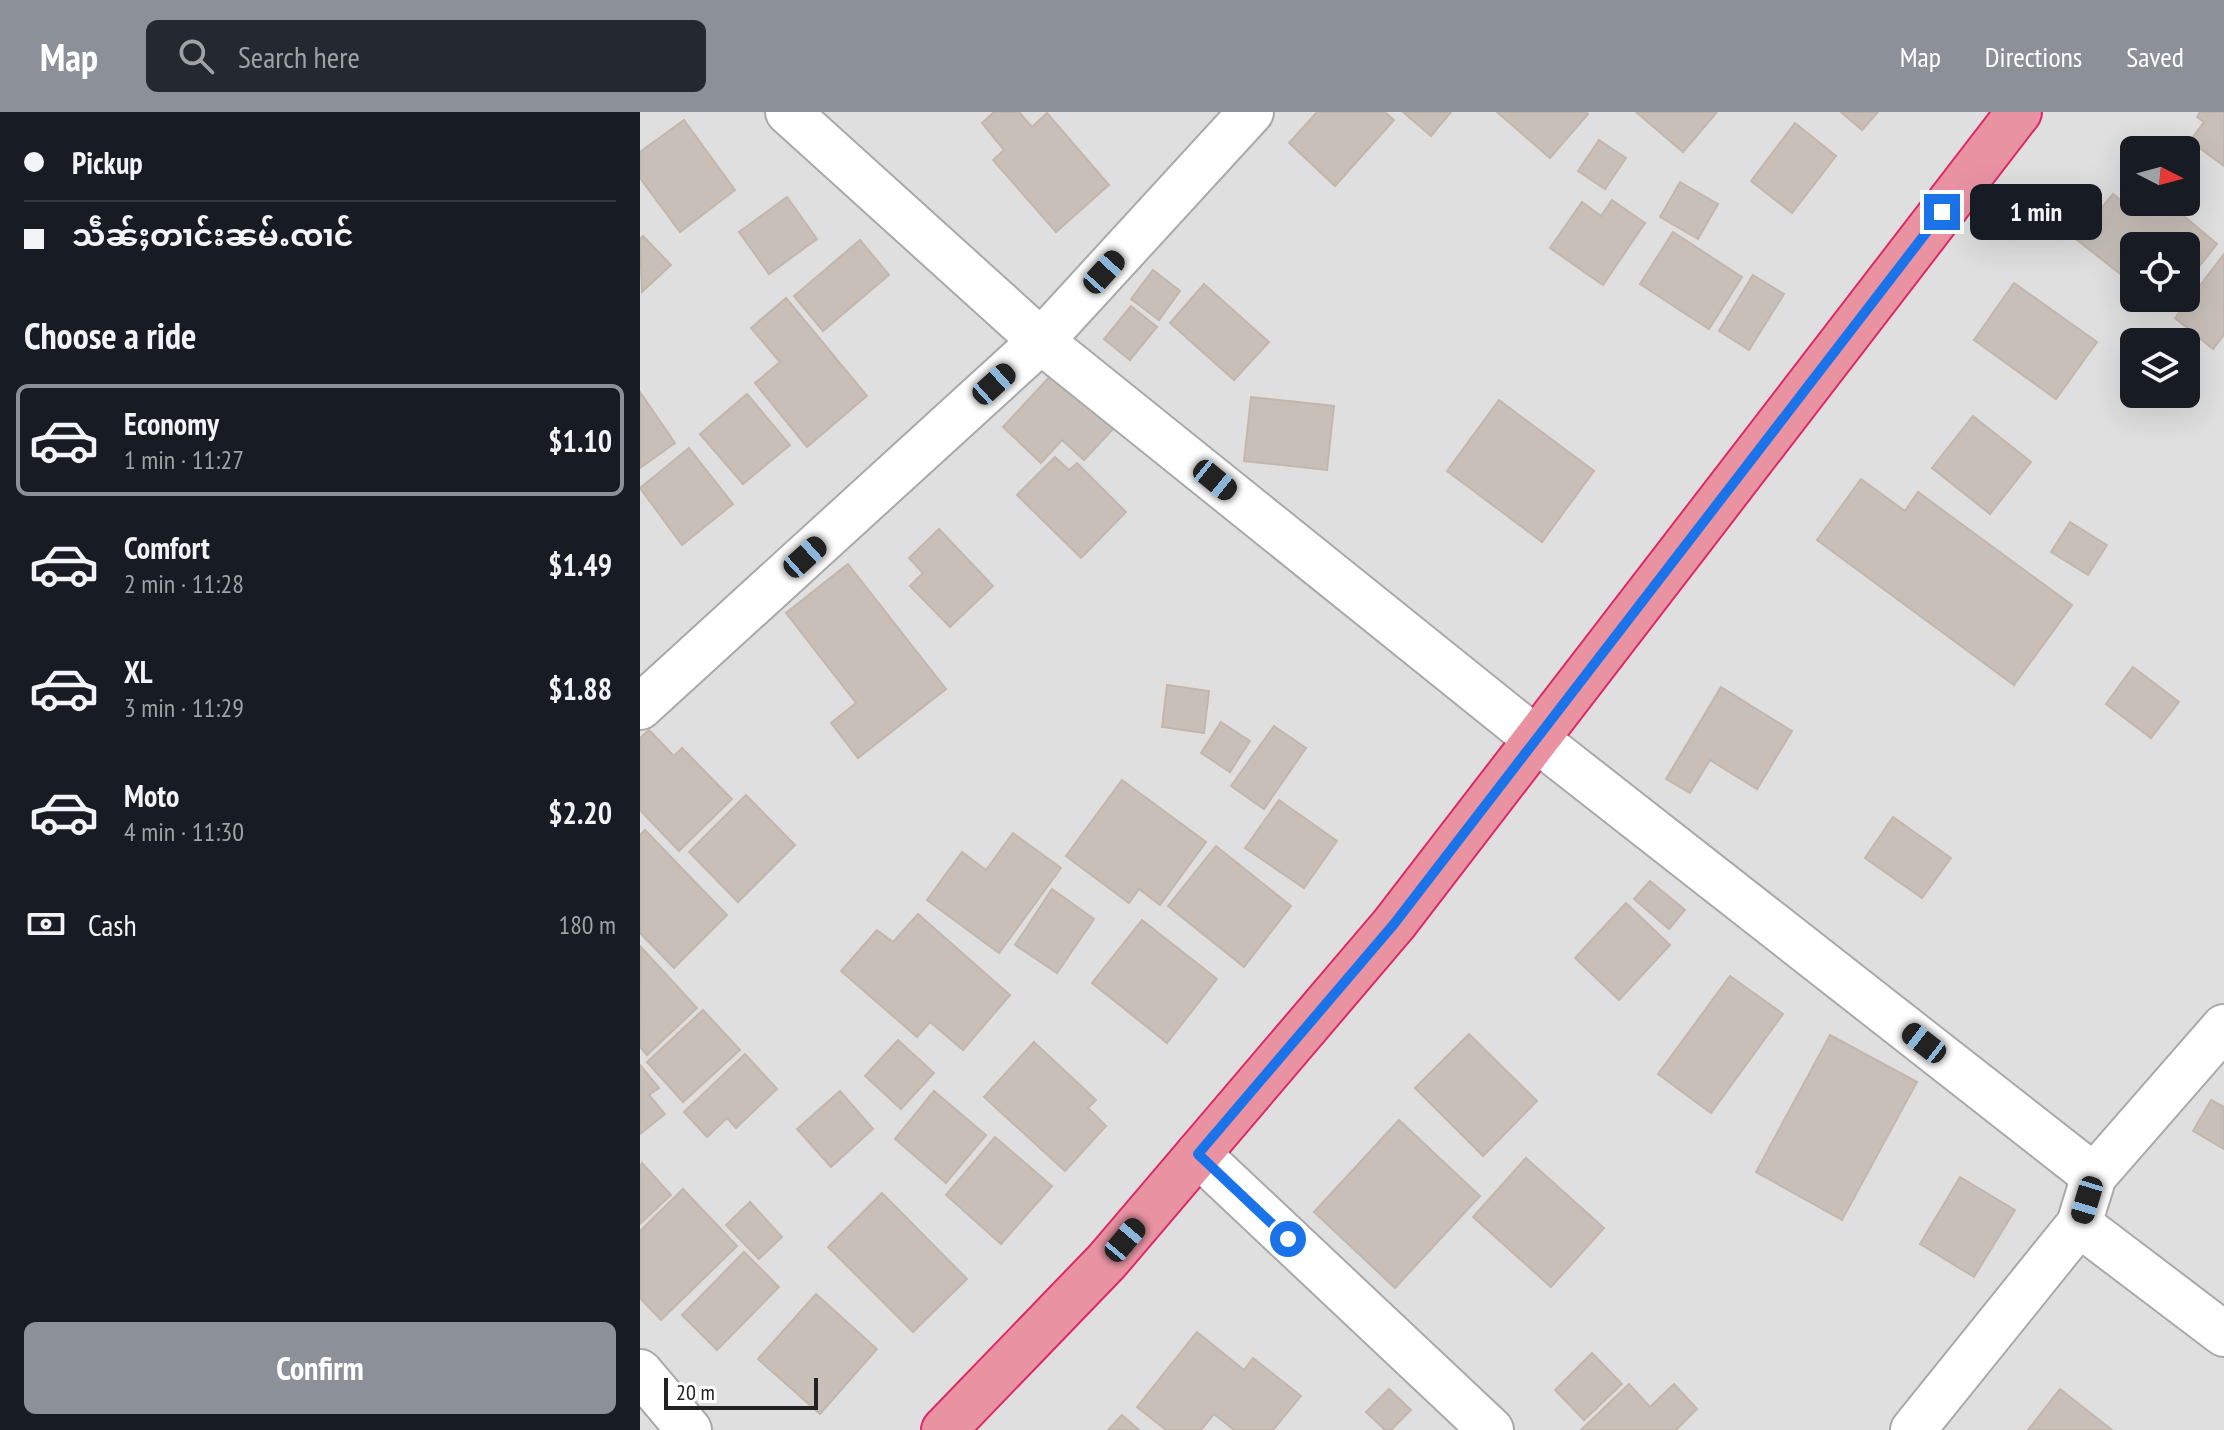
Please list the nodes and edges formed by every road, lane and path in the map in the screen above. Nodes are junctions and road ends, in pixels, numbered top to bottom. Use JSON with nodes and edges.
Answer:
{"nodes":[{"id":1,"x":788,"y":112,"type":"edge"},
{"id":2,"x":1251,"y":112,"type":"edge"},
{"id":3,"x":2019,"y":112,"type":"edge"},
{"id":4,"x":1041,"y":341,"type":"junction"},
{"id":5,"x":640,"y":707,"type":"edge"},
{"id":6,"x":1536,"y":739,"type":"junction"},
{"id":7,"x":2224,"y":1027,"type":"edge"},
{"id":8,"x":1198,"y":1154,"type":"junction"},
{"id":9,"x":2094,"y":1176,"type":"junction"},
{"id":10,"x":2079,"y":1224,"type":"junction"},
{"id":11,"x":2224,"y":1334,"type":"edge"},
{"id":12,"x":640,"y":1372,"type":"edge"},
{"id":13,"x":689,"y":1430,"type":"edge"},
{"id":14,"x":944,"y":1430,"type":"edge"},
{"id":15,"x":1491,"y":1430,"type":"edge"},
{"id":16,"x":1913,"y":1430,"type":"edge"}],
"edges":[{"from":1,"to":4,"type":"street"},
{"from":2,"to":4,"type":"street"},
{"from":3,"to":6,"type":"highway"},
{"from":4,"to":5,"type":"street"},
{"from":4,"to":6,"type":"street"},
{"from":6,"to":8,"type":"highway"},
{"from":6,"to":9,"type":"street"},
{"from":7,"to":9,"type":"street"},
{"from":8,"to":14,"type":"highway"},
{"from":8,"to":15,"type":"street"},
{"from":9,"to":10,"type":"street"},
{"from":10,"to":11,"type":"street"},
{"from":10,"to":16,"type":"street"},
{"from":12,"to":13,"type":"street"}]}
